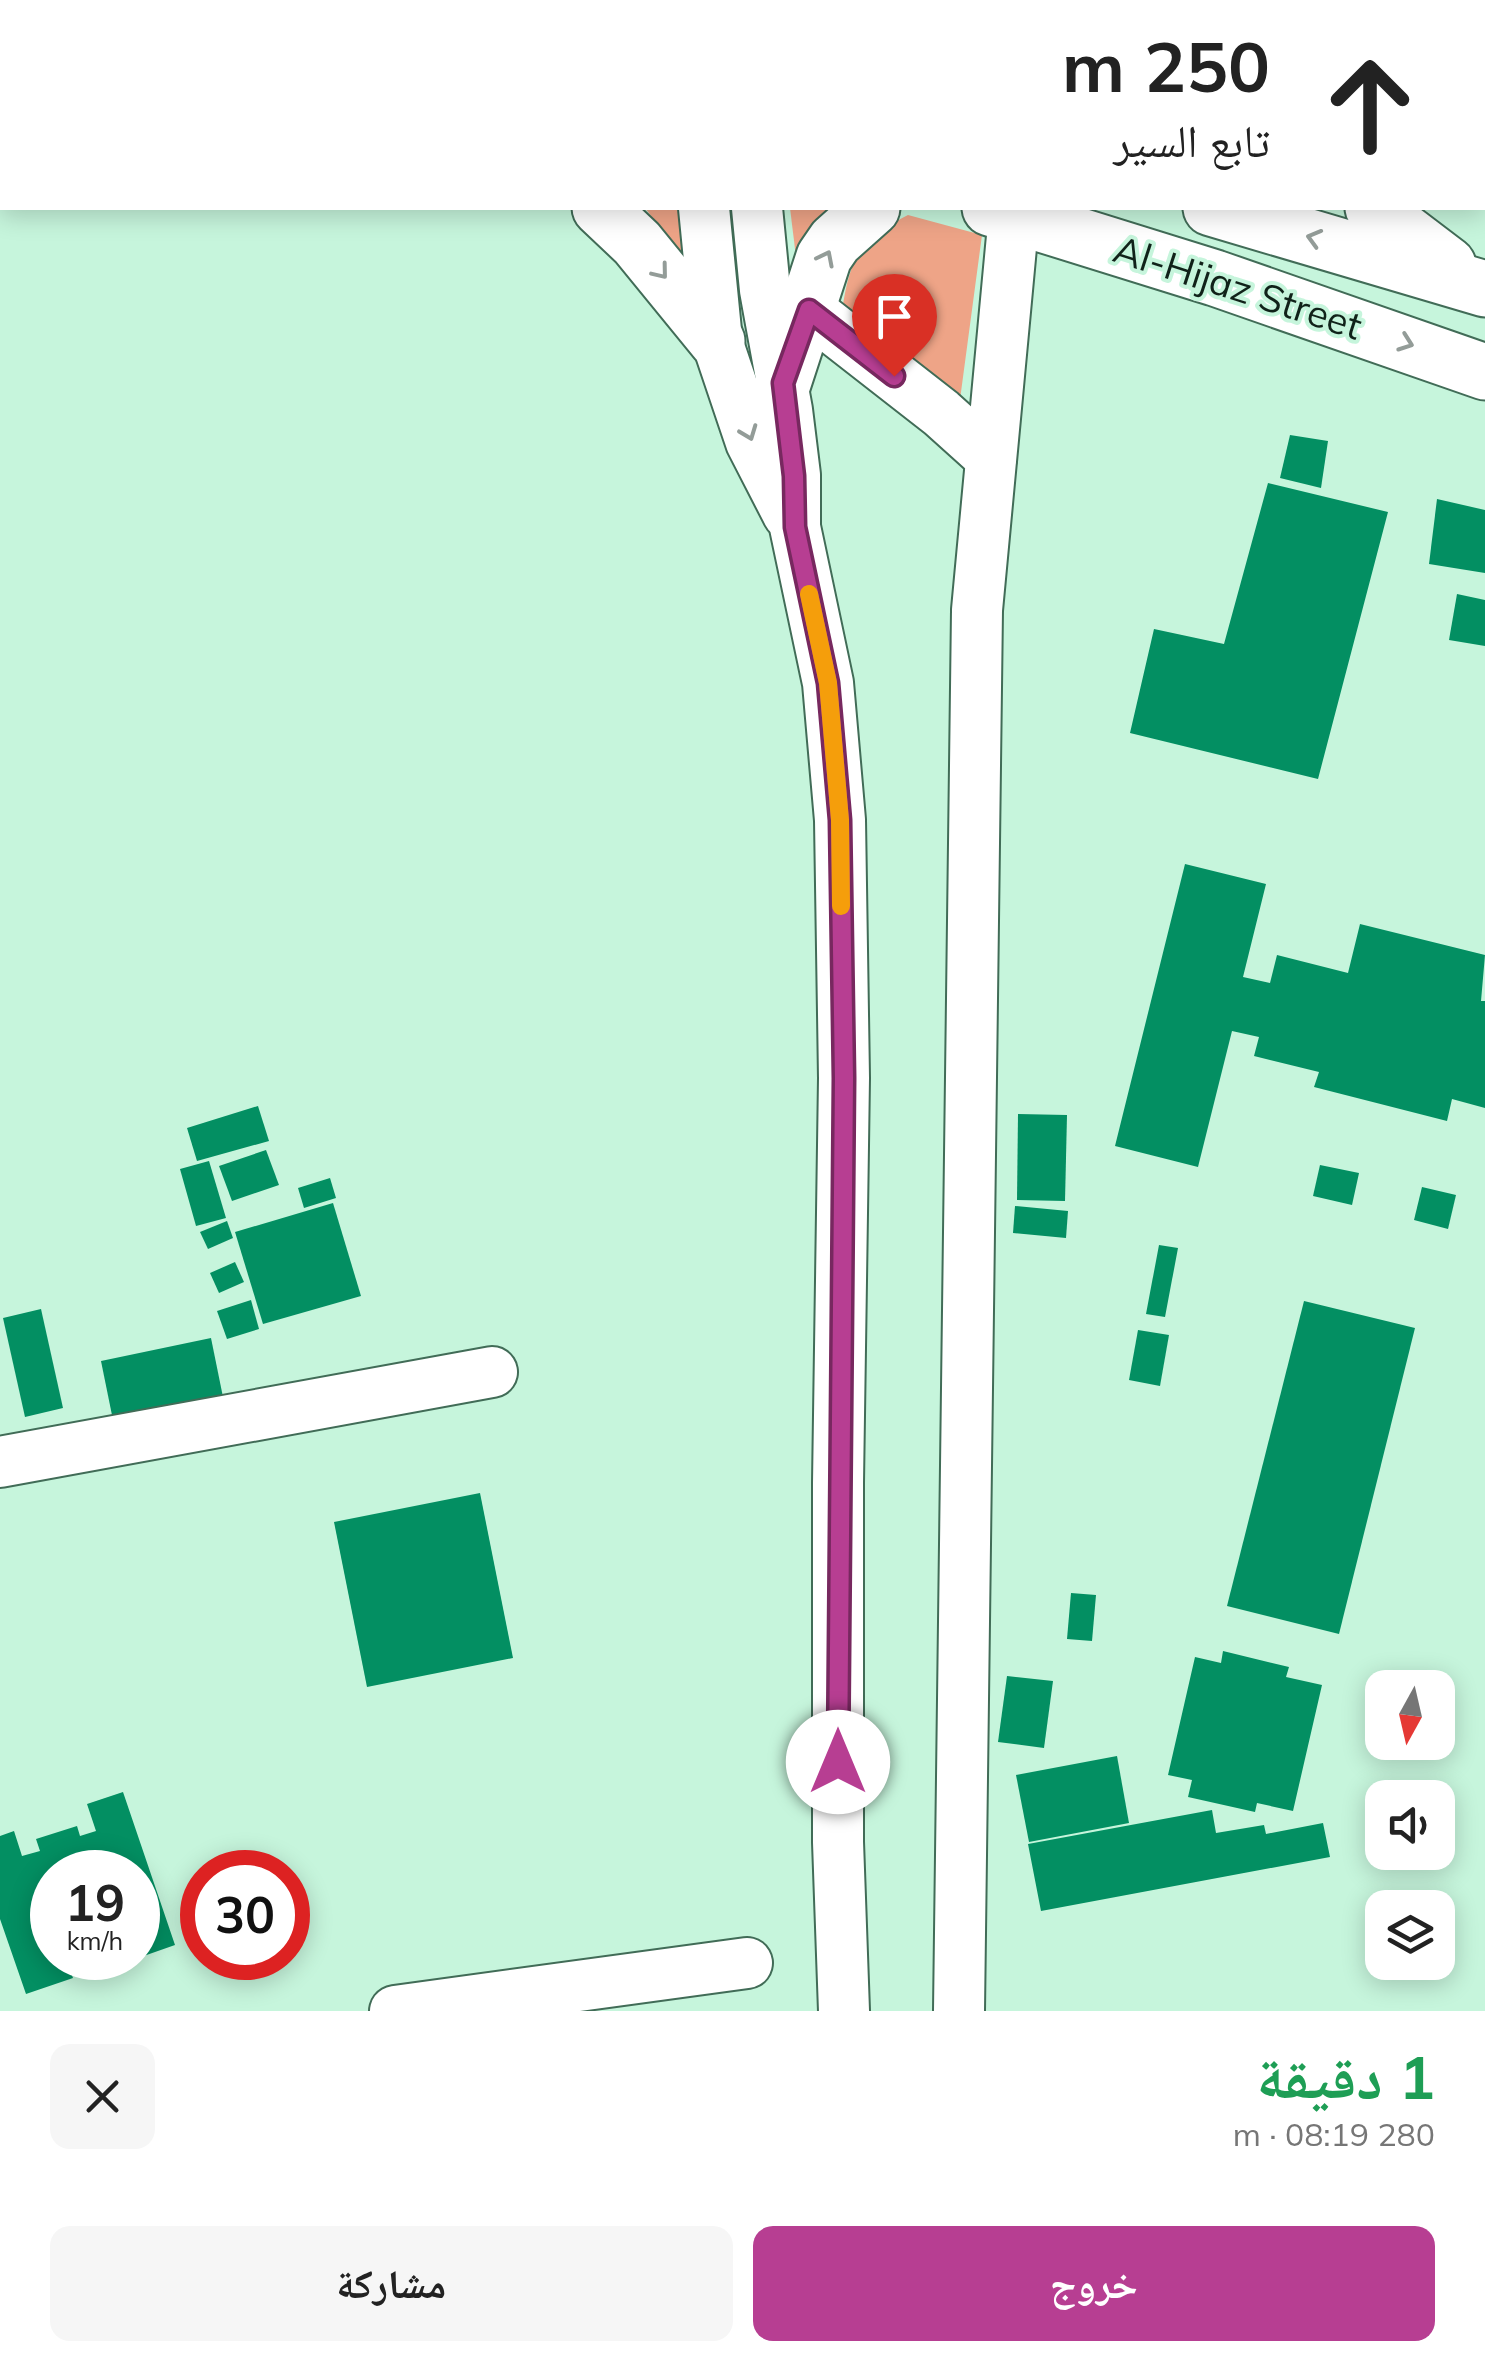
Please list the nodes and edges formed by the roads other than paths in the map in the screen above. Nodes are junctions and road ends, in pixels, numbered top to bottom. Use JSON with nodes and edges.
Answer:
{"nodes":[{"id":1,"x":602,"y":210,"type":"edge"},
{"id":2,"x":704,"y":210,"type":"edge"},
{"id":3,"x":757,"y":210,"type":"edge"},
{"id":4,"x":870,"y":210,"type":"edge"},
{"id":5,"x":1217,"y":210,"type":"edge"},
{"id":6,"x":1376,"y":210,"type":"edge"},
{"id":7,"x":1002,"y":211,"type":"edge"},
{"id":8,"x":1480,"y":287,"type":"edge"},
{"id":9,"x":809,"y":310,"type":"junction"},
{"id":10,"x":717,"y":342,"type":"junction"},
{"id":11,"x":1485,"y":372,"type":"edge"},
{"id":12,"x":783,"y":383,"type":"junction"},
{"id":13,"x":991,"y":458,"type":"junction"},
{"id":14,"x":795,"y":527,"type":"junction"},
{"id":15,"x":492,"y":1372,"type":"dead end"},
{"id":16,"x":0,"y":1462,"type":"edge"},
{"id":17,"x":747,"y":1963,"type":"dead end"},
{"id":18,"x":395,"y":2011,"type":"edge"},
{"id":19,"x":844,"y":2011,"type":"edge"},
{"id":20,"x":959,"y":2011,"type":"edge"}],
"edges":[{"from":1,"to":10,"type":"main road","one_way":true},
{"from":2,"to":10,"type":"street"},
{"from":3,"to":12,"type":"street"},
{"from":9,"to":4,"type":"main road","one_way":true},
{"from":8,"to":5,"type":"main road","name":"Al-Hijaz Street","one_way":true},
{"from":6,"to":8,"type":"main road"},
{"from":7,"to":11,"type":"main road","name":"Al-Hijaz Street","one_way":true},
{"from":7,"to":13,"type":"street"},
{"from":9,"to":12,"type":"main road"},
{"from":9,"to":13,"type":"street"},
{"from":10,"to":14,"type":"street","one_way":true},
{"from":12,"to":14,"type":"street"},
{"from":13,"to":20,"type":"street"},
{"from":14,"to":19,"type":"street"},
{"from":15,"to":16,"type":"street"},
{"from":17,"to":18,"type":"street"}]}
